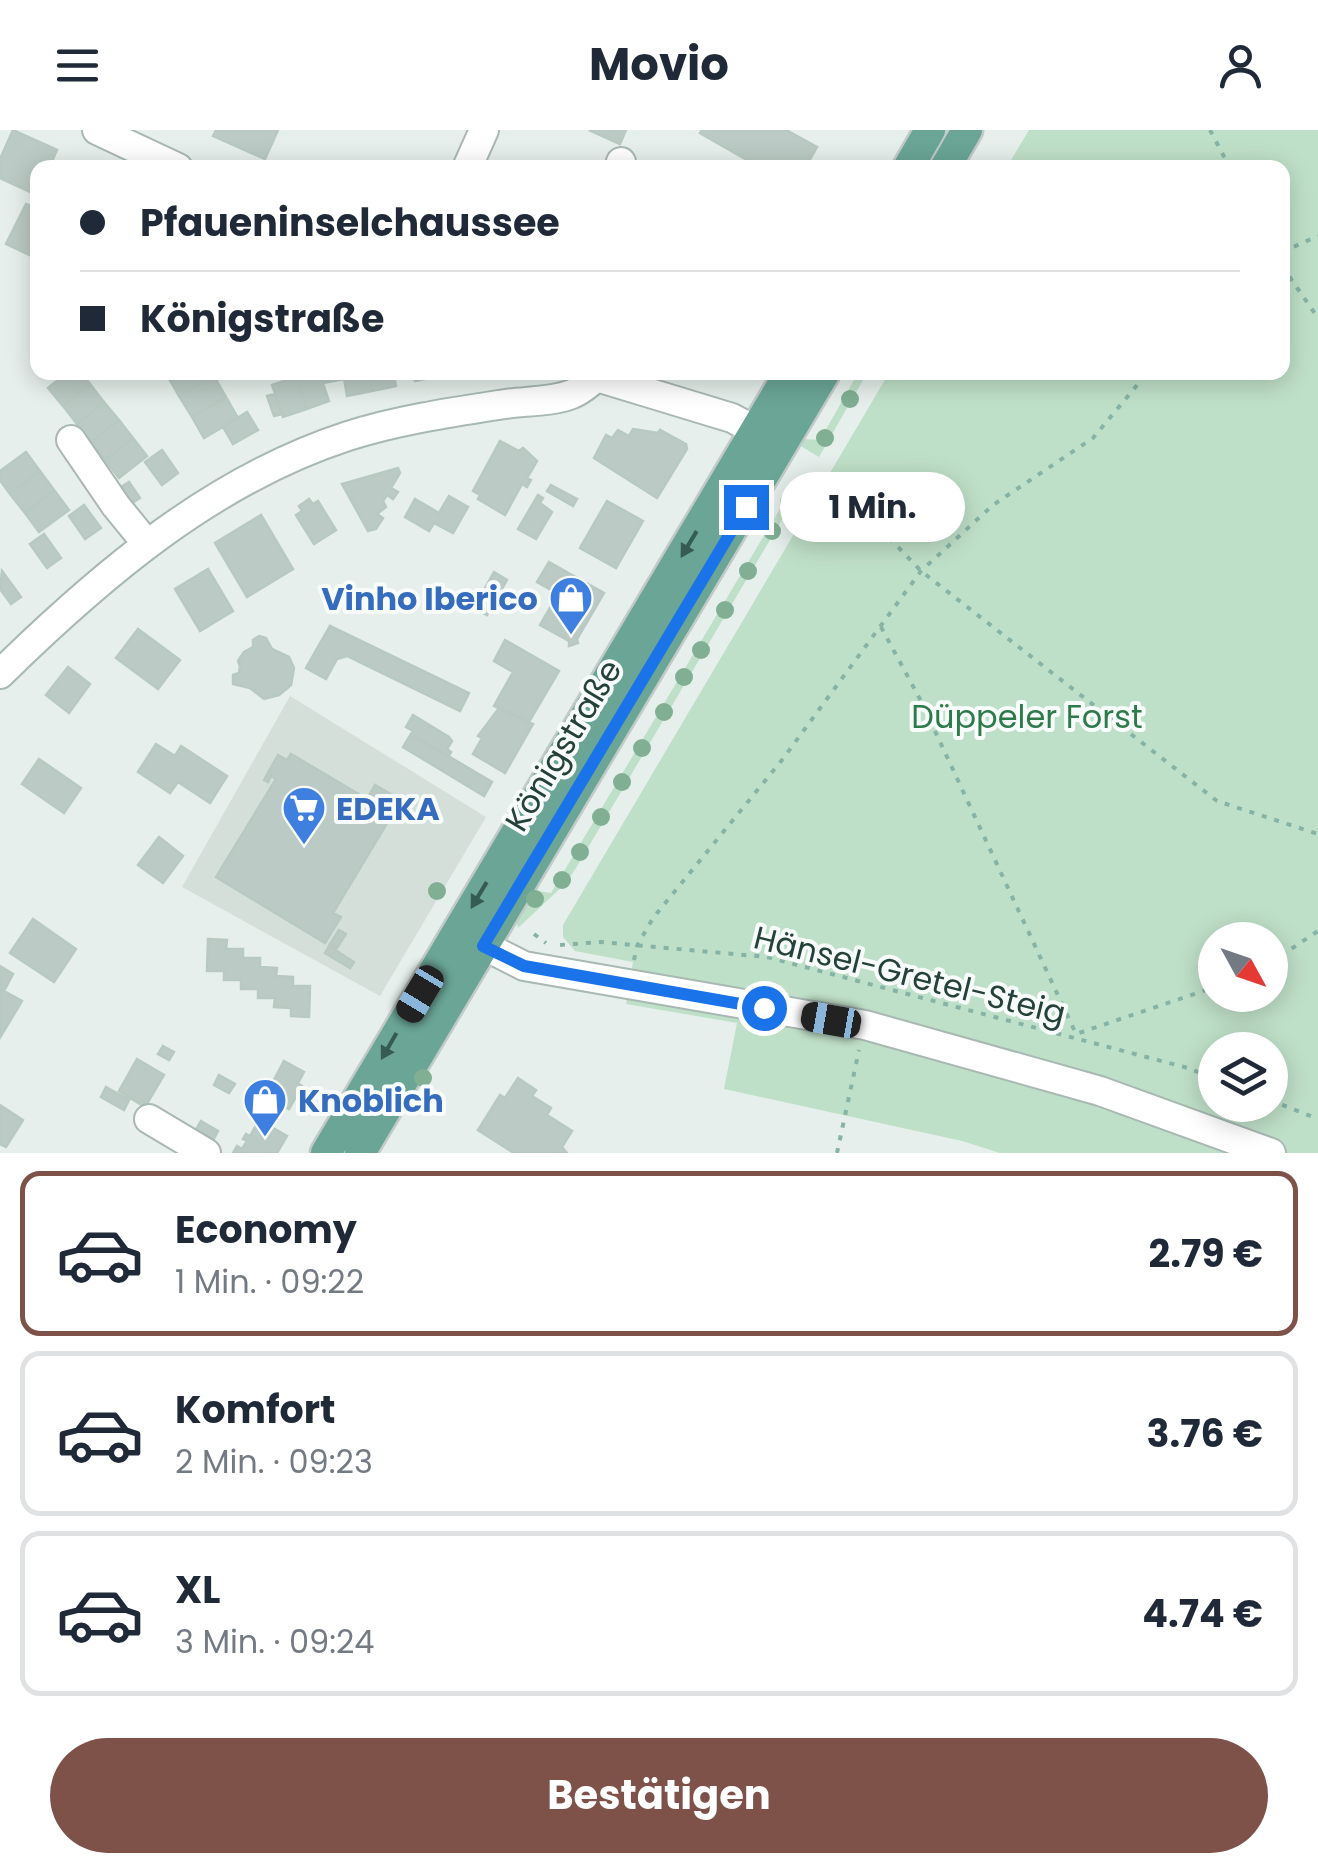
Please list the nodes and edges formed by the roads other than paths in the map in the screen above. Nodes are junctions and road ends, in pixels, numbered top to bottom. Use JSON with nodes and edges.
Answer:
{"nodes":[{"id":1,"x":98,"y":130,"type":"edge"},
{"id":2,"x":484,"y":130,"type":"edge"},
{"id":3,"x":930,"y":130,"type":"edge"},
{"id":4,"x":967,"y":130,"type":"edge"},
{"id":5,"x":161,"y":160,"type":"edge"},
{"id":6,"x":471,"y":160,"type":"edge"},
{"id":7,"x":913,"y":160,"type":"edge"},
{"id":8,"x":950,"y":160,"type":"edge"},
{"id":9,"x":589,"y":380,"type":"edge"},
{"id":10,"x":611,"y":380,"type":"edge"},
{"id":11,"x":788,"y":380,"type":"edge"},
{"id":12,"x":818,"y":380,"type":"edge"},
{"id":13,"x":770,"y":438,"type":"junction"},
{"id":14,"x":71,"y":440,"type":"dead end"},
{"id":15,"x":147,"y":544,"type":"junction"},
{"id":16,"x":0,"y":674,"type":"edge"},
{"id":17,"x":507,"y":848,"type":"junction"},
{"id":18,"x":522,"y":882,"type":"junction"},
{"id":19,"x":470,"y":939,"type":"junction"},
{"id":20,"x":149,"y":1120,"type":"dead end"},
{"id":21,"x":206,"y":1153,"type":"edge"},
{"id":22,"x":326,"y":1153,"type":"edge"},
{"id":23,"x":360,"y":1153,"type":"edge"},
{"id":24,"x":1271,"y":1153,"type":"edge"}],
"edges":[{"from":1,"to":5,"type":"street"},
{"from":2,"to":6,"type":"street"},
{"from":3,"to":7,"type":"main road"},
{"from":4,"to":8,"type":"main road"},
{"from":9,"to":15,"type":"street"},
{"from":10,"to":13,"type":"street"},
{"from":11,"to":13,"type":"main road","name":"Königstraße"},
{"from":12,"to":13,"type":"main road","name":"Königstraße"},
{"from":13,"to":17,"type":"main road","name":"Königstraße","one_way":true},
{"from":13,"to":18,"type":"main road","name":"Königstraße"},
{"from":14,"to":15,"type":"street"},
{"from":15,"to":16,"type":"street"},
{"from":17,"to":18,"type":"street"},
{"from":17,"to":19,"type":"main road","name":"Königstraße","one_way":true},
{"from":18,"to":19,"type":"main road","name":"Königstraße"},
{"from":19,"to":22,"type":"main road","name":"Königstraße","one_way":true},
{"from":19,"to":23,"type":"main road","name":"Königstraße"},
{"from":19,"to":24,"type":"street"},
{"from":20,"to":21,"type":"street"}]}
